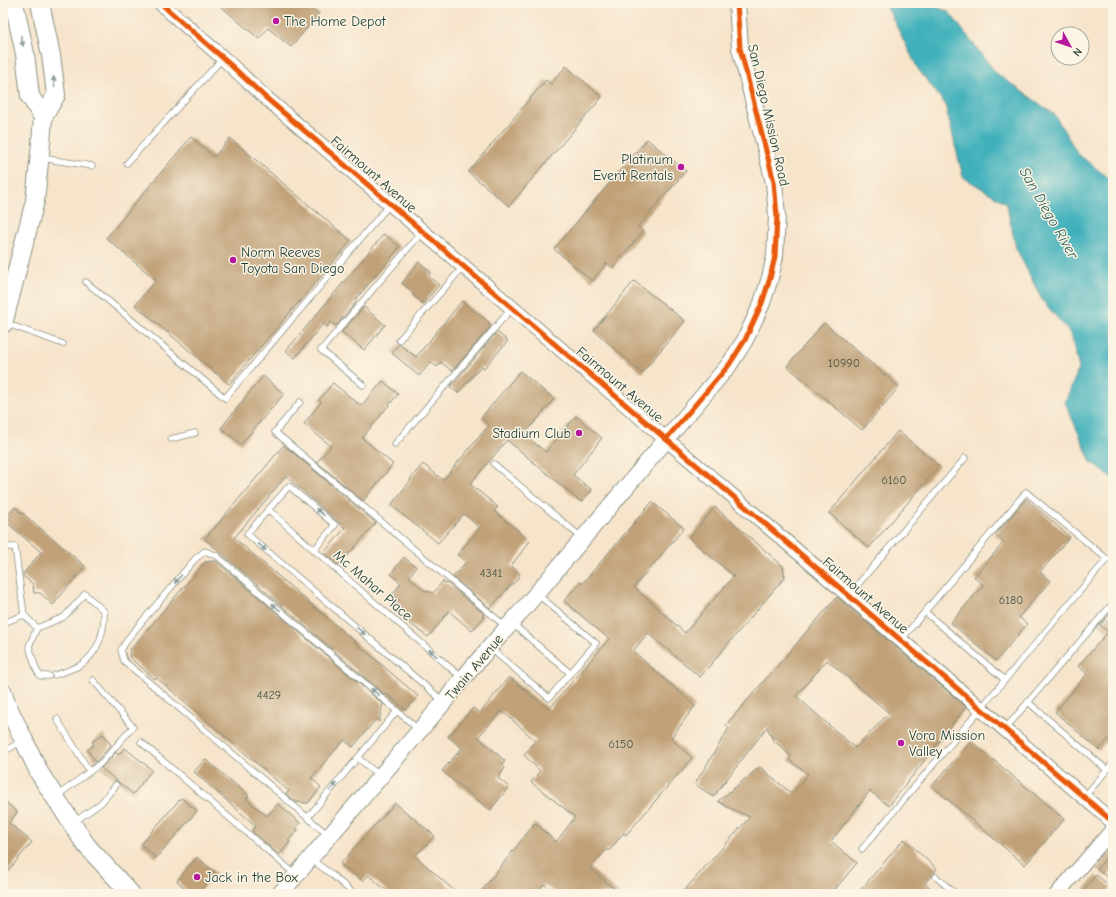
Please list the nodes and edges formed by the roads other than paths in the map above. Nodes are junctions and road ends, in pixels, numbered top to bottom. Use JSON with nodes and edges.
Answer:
{"nodes":[{"id":1,"x":14,"y":3,"type":"edge"},
{"id":2,"x":40,"y":3,"type":"edge"},
{"id":3,"x":736,"y":3,"type":"edge"},
{"id":4,"x":162,"y":5,"type":"edge"},
{"id":5,"x":223,"y":58,"type":"junction"},
{"id":6,"x":43,"y":117,"type":"junction"},
{"id":7,"x":40,"y":157,"type":"junction"},
{"id":8,"x":127,"y":163,"type":"dead end"},
{"id":9,"x":92,"y":166,"type":"dead end"},
{"id":10,"x":390,"y":204,"type":"junction"},
{"id":11,"x":422,"y":231,"type":"junction"},
{"id":12,"x":463,"y":266,"type":"junction"},
{"id":13,"x":86,"y":282,"type":"dead end"},
{"id":14,"x":512,"y":308,"type":"junction"},
{"id":15,"x":3,"y":324,"type":"edge"},
{"id":16,"x":399,"y":340,"type":"dead end"},
{"id":17,"x":63,"y":344,"type":"dead end"},
{"id":18,"x":363,"y":385,"type":"dead end"},
{"id":19,"x":300,"y":402,"type":"dead end"},
{"id":20,"x":195,"y":433,"type":"dead end"},
{"id":21,"x":171,"y":439,"type":"dead end"},
{"id":22,"x":666,"y":439,"type":"junction"},
{"id":23,"x":394,"y":444,"type":"dead end"},
{"id":24,"x":966,"y":458,"type":"dead end"},
{"id":25,"x":494,"y":464,"type":"dead end"},
{"id":26,"x":269,"y":510,"type":"junction"},
{"id":27,"x":582,"y":538,"type":"junction"},
{"id":28,"x":3,"y":548,"type":"edge"},
{"id":29,"x":314,"y":550,"type":"junction"},
{"id":30,"x":537,"y":594,"type":"junction"},
{"id":31,"x":848,"y":596,"type":"junction"},
{"id":32,"x":1113,"y":603,"type":"edge"},
{"id":33,"x":925,"y":612,"type":"junction"},
{"id":34,"x":24,"y":615,"type":"junction"},
{"id":35,"x":3,"y":623,"type":"edge"},
{"id":36,"x":509,"y":625,"type":"junction"},
{"id":37,"x":37,"y":628,"type":"junction"},
{"id":38,"x":901,"y":641,"type":"junction"},
{"id":39,"x":490,"y":648,"type":"junction"},
{"id":40,"x":570,"y":673,"type":"junction"},
{"id":41,"x":55,"y":675,"type":"dead end"},
{"id":42,"x":49,"y":676,"type":"dead end"},
{"id":43,"x":463,"y":678,"type":"junction"},
{"id":44,"x":93,"y":680,"type":"dead end"},
{"id":45,"x":1005,"y":680,"type":"junction"},
{"id":46,"x":3,"y":693,"type":"edge"},
{"id":47,"x":444,"y":702,"type":"junction"},
{"id":48,"x":1028,"y":702,"type":"junction"},
{"id":49,"x":981,"y":709,"type":"junction"},
{"id":50,"x":398,"y":711,"type":"junction"},
{"id":51,"x":58,"y":719,"type":"dead end"},
{"id":52,"x":1005,"y":730,"type":"junction"},
{"id":53,"x":419,"y":731,"type":"junction"},
{"id":54,"x":24,"y":740,"type":"junction"},
{"id":55,"x":142,"y":742,"type":"dead end"},
{"id":56,"x":3,"y":752,"type":"edge"},
{"id":57,"x":358,"y":758,"type":"junction"},
{"id":58,"x":1113,"y":763,"type":"edge"},
{"id":59,"x":1107,"y":770,"type":"junction"},
{"id":60,"x":90,"y":772,"type":"junction"},
{"id":61,"x":380,"y":777,"type":"junction"},
{"id":62,"x":116,"y":785,"type":"dead end"},
{"id":63,"x":55,"y":797,"type":"junction"},
{"id":64,"x":1084,"y":797,"type":"junction"},
{"id":65,"x":308,"y":817,"type":"junction"},
{"id":66,"x":1113,"y":822,"type":"edge"},
{"id":67,"x":72,"y":824,"type":"junction"},
{"id":68,"x":1113,"y":828,"type":"edge"},
{"id":69,"x":329,"y":836,"type":"junction"},
{"id":70,"x":862,"y":849,"type":"dead end"},
{"id":71,"x":310,"y":858,"type":"junction"},
{"id":72,"x":296,"y":875,"type":"junction"},
{"id":73,"x":936,"y":877,"type":"dead end"},
{"id":74,"x":1062,"y":891,"type":"edge"},
{"id":75,"x":131,"y":894,"type":"edge"},
{"id":76,"x":280,"y":894,"type":"edge"},
{"id":77,"x":354,"y":894,"type":"edge"},
{"id":78,"x":956,"y":894,"type":"edge"}],
"edges":[{"from":1,"to":6,"type":"main road","one_way":true},
{"from":6,"to":2,"type":"main road","one_way":true},
{"from":3,"to":22,"type":"main road","name":"San Diego Mission Road"},
{"from":4,"to":5,"type":"street","name":"Fairmount Avenue"},
{"from":5,"to":8,"type":"lane"},
{"from":5,"to":10,"type":"street","name":"Fairmount Avenue"},
{"from":6,"to":7,"type":"main road"},
{"from":7,"to":9,"type":"lane"},
{"from":7,"to":15,"type":"main road"},
{"from":10,"to":11,"type":"street","name":"Fairmount Avenue"},
{"from":10,"to":13,"type":"lane"},
{"from":11,"to":12,"type":"street","name":"Fairmount Avenue"},
{"from":11,"to":18,"type":"lane"},
{"from":12,"to":14,"type":"street","name":"Fairmount Avenue"},
{"from":12,"to":16,"type":"lane"},
{"from":14,"to":22,"type":"street","name":"Fairmount Avenue"},
{"from":14,"to":23,"type":"lane"},
{"from":15,"to":17,"type":"lane"},
{"from":19,"to":36,"type":"lane"},
{"from":20,"to":21,"type":"lane"},
{"from":22,"to":27,"type":"main road","name":"Twain Avenue"},
{"from":22,"to":31,"type":"street","name":"Fairmount Avenue"},
{"from":24,"to":31,"type":"lane"},
{"from":25,"to":27,"type":"lane"},
{"from":26,"to":29,"type":"lane","name":"Mc Mahar Place"},
{"from":29,"to":26,"type":"lane","one_way":true},
{"from":26,"to":47,"type":"lane","one_way":true},
{"from":27,"to":30,"type":"main road","name":"Twain Avenue"},
{"from":28,"to":34,"type":"lane"},
{"from":43,"to":29,"type":"lane","name":"Mc Mahar Place","one_way":true},
{"from":30,"to":36,"type":"main road","name":"Twain Avenue"},
{"from":30,"to":40,"type":"lane"},
{"from":31,"to":38,"type":"street","name":"Fairmount Avenue"},
{"from":32,"to":48,"type":"lane"},
{"from":33,"to":38,"type":"lane"},
{"from":33,"to":45,"type":"lane"},
{"from":33,"to":45,"type":"lane"},
{"from":34,"to":35,"type":"lane"},
{"from":34,"to":37,"type":"lane"},
{"from":36,"to":39,"type":"main road","name":"Twain Avenue"},
{"from":36,"to":40,"type":"lane"},
{"from":37,"to":41,"type":"lane"},
{"from":37,"to":42,"type":"lane"},
{"from":38,"to":49,"type":"street","name":"Fairmount Avenue"},
{"from":39,"to":40,"type":"lane"},
{"from":39,"to":43,"type":"main road","name":"Twain Avenue"},
{"from":43,"to":47,"type":"main road","name":"Twain Avenue"},
{"from":44,"to":60,"type":"lane"},
{"from":45,"to":49,"type":"lane"},
{"from":46,"to":54,"type":"main road"},
{"from":47,"to":53,"type":"main road","name":"Twain Avenue"},
{"from":48,"to":52,"type":"lane"},
{"from":48,"to":59,"type":"lane"},
{"from":49,"to":52,"type":"street","name":"Fairmount Avenue"},
{"from":49,"to":70,"type":"lane"},
{"from":50,"to":53,"type":"lane"},
{"from":50,"to":57,"type":"lane"},
{"from":50,"to":65,"type":"lane","one_way":true},
{"from":51,"to":60,"type":"lane"},
{"from":52,"to":64,"type":"street","name":"Fairmount Avenue"},
{"from":53,"to":61,"type":"main road","name":"Twain Avenue"},
{"from":54,"to":56,"type":"lane"},
{"from":54,"to":63,"type":"main road"},
{"from":55,"to":72,"type":"lane"},
{"from":57,"to":61,"type":"lane"},
{"from":65,"to":57,"type":"lane","one_way":true},
{"from":58,"to":59,"type":"lane"},
{"from":59,"to":64,"type":"lane"},
{"from":60,"to":63,"type":"lane"},
{"from":61,"to":69,"type":"main road","name":"Twain Avenue"},
{"from":62,"to":67,"type":"lane"},
{"from":63,"to":67,"type":"main road"},
{"from":64,"to":66,"type":"street","name":"Fairmount Avenue"},
{"from":65,"to":69,"type":"lane"},
{"from":67,"to":75,"type":"main road"},
{"from":68,"to":74,"type":"street"},
{"from":69,"to":71,"type":"main road","name":"Twain Avenue"},
{"from":71,"to":72,"type":"main road","name":"Twain Avenue"},
{"from":71,"to":77,"type":"lane"},
{"from":72,"to":76,"type":"main road","name":"Twain Avenue"},
{"from":73,"to":78,"type":"lane"}]}
